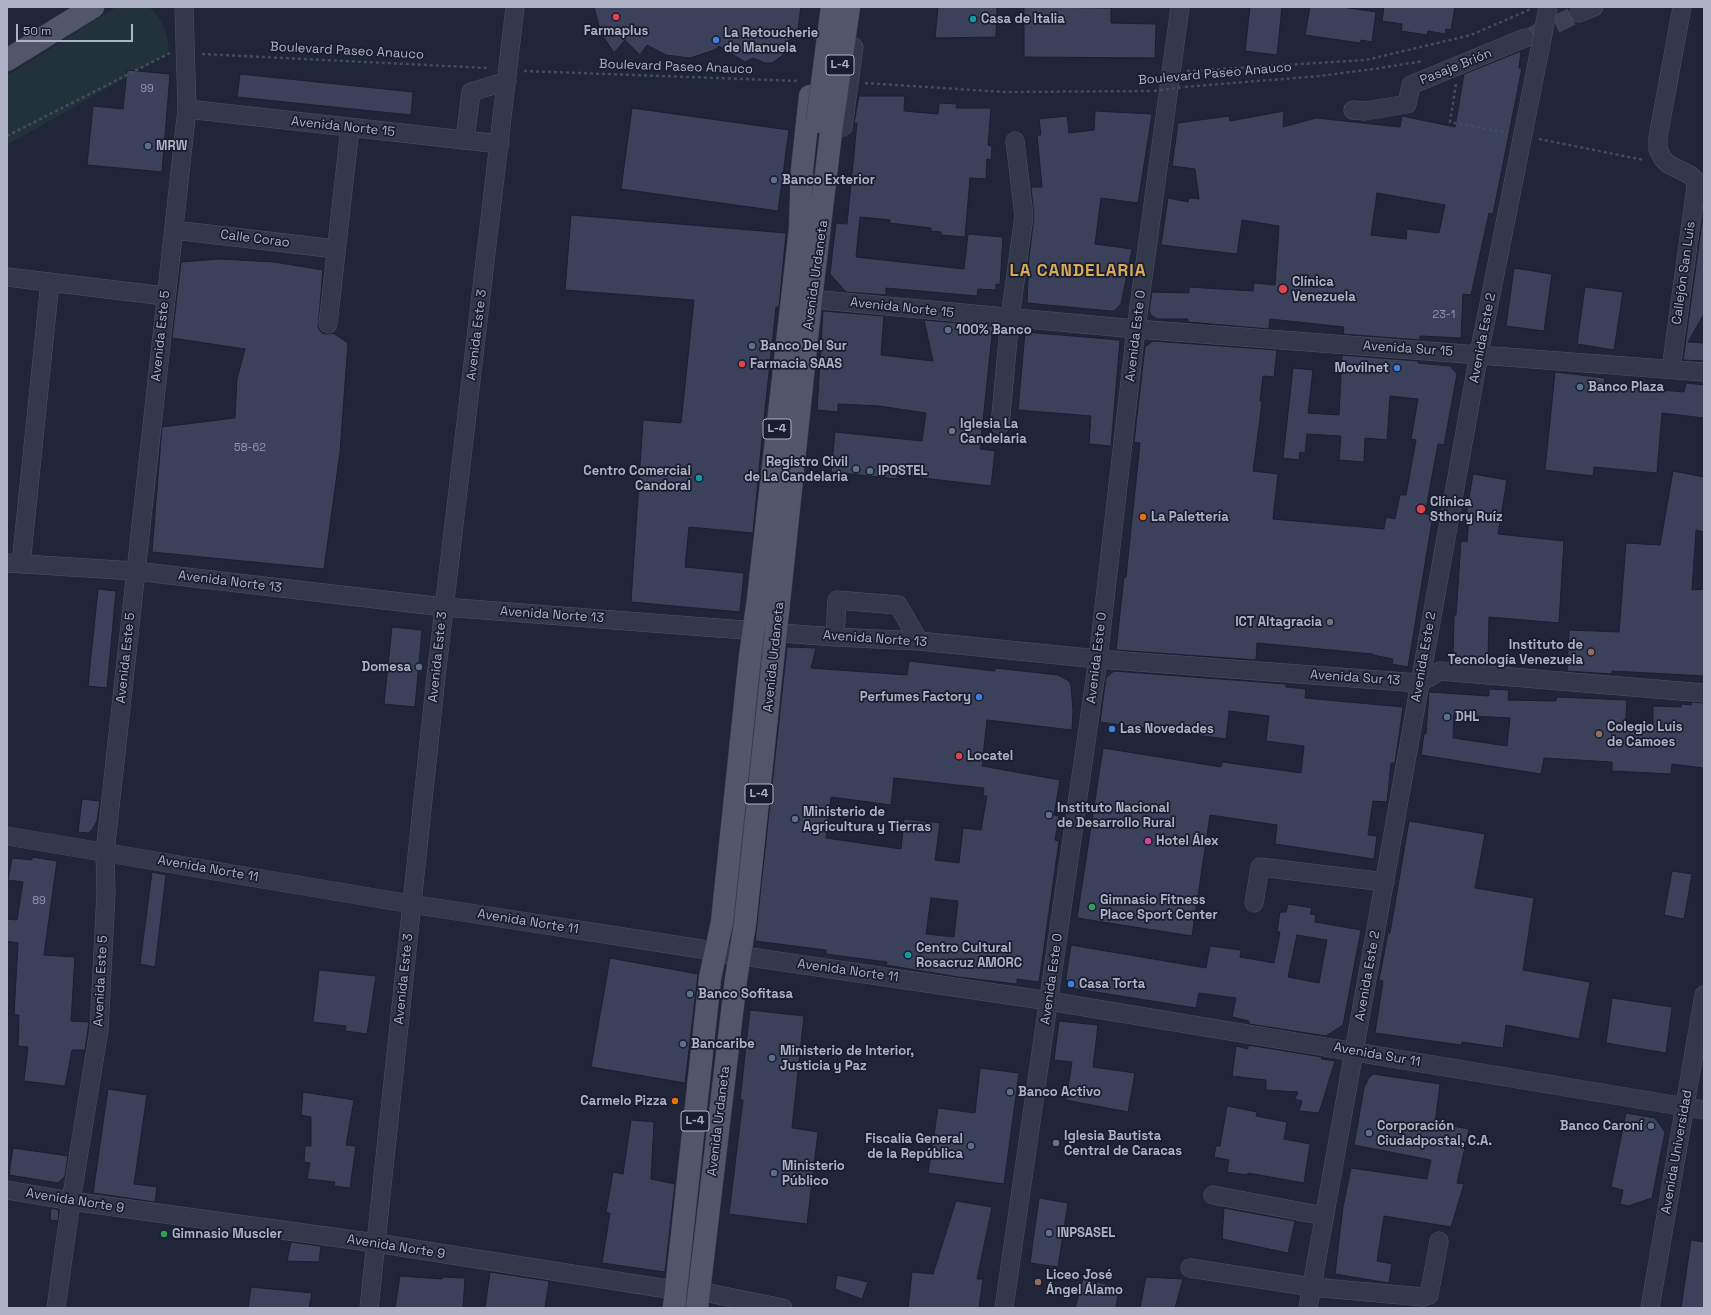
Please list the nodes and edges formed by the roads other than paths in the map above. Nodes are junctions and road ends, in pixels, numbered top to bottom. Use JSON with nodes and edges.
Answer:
{"nodes":[{"id":1,"x":93,"y":7,"type":"edge"},
{"id":2,"x":173,"y":7,"type":"edge"},
{"id":3,"x":184,"y":7,"type":"edge"},
{"id":4,"x":515,"y":7,"type":"edge"},
{"id":5,"x":821,"y":7,"type":"edge"},
{"id":6,"x":832,"y":7,"type":"edge"},
{"id":7,"x":849,"y":7,"type":"edge"},
{"id":8,"x":859,"y":7,"type":"edge"},
{"id":9,"x":1180,"y":7,"type":"edge"},
{"id":10,"x":1682,"y":7,"type":"edge"},
{"id":11,"x":1540,"y":8,"type":"edge"},
{"id":12,"x":185,"y":31,"type":"junction"},
{"id":13,"x":1533,"y":41,"type":"junction"},
{"id":14,"x":7,"y":60,"type":"edge"},
{"id":15,"x":507,"y":73,"type":"junction"},
{"id":16,"x":187,"y":109,"type":"junction"},
{"id":17,"x":1353,"y":110,"type":"dead end"},
{"id":18,"x":824,"y":123,"type":"junction"},
{"id":19,"x":350,"y":128,"type":"junction"},
{"id":20,"x":465,"y":140,"type":"junction"},
{"id":21,"x":1015,"y":141,"type":"dead end"},
{"id":22,"x":500,"y":144,"type":"junction"},
{"id":23,"x":810,"y":229,"type":"junction"},
{"id":24,"x":174,"y":230,"type":"junction"},
{"id":25,"x":336,"y":249,"type":"junction"},
{"id":26,"x":7,"y":277,"type":"edge"},
{"id":27,"x":50,"y":282,"type":"junction"},
{"id":28,"x":165,"y":296,"type":"junction"},
{"id":29,"x":811,"y":299,"type":"junction"},
{"id":30,"x":1010,"y":318,"type":"junction"},
{"id":31,"x":328,"y":324,"type":"dead end"},
{"id":32,"x":1136,"y":329,"type":"junction"},
{"id":33,"x":1479,"y":354,"type":"junction"},
{"id":34,"x":1671,"y":369,"type":"junction"},
{"id":35,"x":1704,"y":372,"type":"edge"},
{"id":36,"x":1000,"y":424,"type":"dead end"},
{"id":37,"x":14,"y":564,"type":"edge"},
{"id":38,"x":135,"y":571,"type":"junction"},
{"id":39,"x":444,"y":607,"type":"junction"},
{"id":40,"x":753,"y":630,"type":"junction"},
{"id":41,"x":777,"y":631,"type":"junction"},
{"id":42,"x":835,"y":637,"type":"junction"},
{"id":43,"x":919,"y":641,"type":"junction"},
{"id":44,"x":1098,"y":659,"type":"junction"},
{"id":45,"x":1419,"y":683,"type":"junction"},
{"id":46,"x":1704,"y":693,"type":"edge"},
{"id":47,"x":7,"y":836,"type":"edge"},
{"id":48,"x":105,"y":852,"type":"junction"},
{"id":49,"x":1385,"y":882,"type":"junction"},
{"id":50,"x":1254,"y":902,"type":"dead end"},
{"id":51,"x":412,"y":904,"type":"junction"},
{"id":52,"x":714,"y":953,"type":"junction"},
{"id":53,"x":739,"y":956,"type":"junction"},
{"id":54,"x":1704,"y":995,"type":"edge"},
{"id":55,"x":1049,"y":1001,"type":"junction"},
{"id":56,"x":1354,"y":1051,"type":"junction"},
{"id":57,"x":1685,"y":1107,"type":"junction"},
{"id":58,"x":1704,"y":1110,"type":"edge"},
{"id":59,"x":7,"y":1190,"type":"edge"},
{"id":60,"x":1213,"y":1196,"type":"dead end"},
{"id":61,"x":71,"y":1201,"type":"junction"},
{"id":62,"x":1324,"y":1216,"type":"junction"},
{"id":63,"x":1439,"y":1241,"type":"dead end"},
{"id":64,"x":376,"y":1243,"type":"junction"},
{"id":65,"x":1190,"y":1268,"type":"dead end"},
{"id":66,"x":1312,"y":1287,"type":"junction"},
{"id":67,"x":675,"y":1299,"type":"edge"},
{"id":68,"x":698,"y":1300,"type":"edge"},
{"id":69,"x":56,"y":1308,"type":"edge"},
{"id":70,"x":368,"y":1308,"type":"edge"},
{"id":71,"x":783,"y":1308,"type":"edge"},
{"id":72,"x":1004,"y":1308,"type":"edge"},
{"id":73,"x":1308,"y":1308,"type":"edge"},
{"id":74,"x":1650,"y":1308,"type":"edge"}],
"edges":[{"from":1,"to":14,"type":"main road"},
{"from":2,"to":12,"type":"street"},
{"from":3,"to":12,"type":"street","name":"Avenida Este 5"},
{"from":4,"to":15,"type":"street","name":"Avenida Este 3"},
{"from":5,"to":23,"type":"main road","name":"Avenida Urdaneta","number":"L-4"},
{"from":6,"to":18,"type":"main road","number":"L-4","bridge":true},
{"from":7,"to":18,"type":"main road","number":"L-4","bridge":true},
{"from":8,"to":23,"type":"street","name":"Avenida Urdaneta","number":"L-4"},
{"from":9,"to":32,"type":"street","name":"Avenida Este 0"},
{"from":10,"to":34,"type":"street","name":"Callejón San Luis"},
{"from":11,"to":13,"type":"street","name":"Avenida Este 2","bridge":true},
{"from":12,"to":16,"type":"street","name":"Avenida Este 5"},
{"from":13,"to":17,"type":"street","name":"Pasaje Brión"},
{"from":13,"to":33,"type":"street","name":"Avenida Este 2"},
{"from":15,"to":20,"type":"street"},
{"from":15,"to":22,"type":"street","name":"Avenida Este 3"},
{"from":16,"to":19,"type":"street","name":"Avenida Norte 15"},
{"from":16,"to":24,"type":"street","name":"Avenida Este 5"},
{"from":18,"to":23,"type":"main road","number":"L-4"},
{"from":19,"to":20,"type":"street","name":"Avenida Norte 15"},
{"from":19,"to":25,"type":"street"},
{"from":20,"to":22,"type":"street","name":"Avenida Norte 15"},
{"from":21,"to":30,"type":"street"},
{"from":22,"to":39,"type":"street","name":"Avenida Este 3"},
{"from":23,"to":29,"type":"main road","name":"Avenida Urdaneta","number":"L-4"},
{"from":23,"to":40,"type":"main road","name":"Avenida Urdaneta","number":"L-4"},
{"from":24,"to":25,"type":"street","name":"Calle Corao"},
{"from":24,"to":28,"type":"street","name":"Avenida Este 5"},
{"from":25,"to":31,"type":"street"},
{"from":26,"to":27,"type":"street"},
{"from":27,"to":28,"type":"street"},
{"from":27,"to":37,"type":"street"},
{"from":28,"to":38,"type":"street","name":"Avenida Este 5"},
{"from":29,"to":30,"type":"street","name":"Avenida Norte 15"},
{"from":29,"to":41,"type":"main road","name":"Avenida Urdaneta","number":"L-4"},
{"from":30,"to":32,"type":"street","name":"Avenida Norte 15"},
{"from":30,"to":36,"type":"street"},
{"from":32,"to":33,"type":"street","name":"Avenida Sur 15"},
{"from":32,"to":44,"type":"street","name":"Avenida Este 0"},
{"from":33,"to":34,"type":"street","name":"Avenida Sur 15"},
{"from":33,"to":45,"type":"street","name":"Avenida Este 2"},
{"from":34,"to":35,"type":"street","name":"Avenida Sur 15"},
{"from":37,"to":38,"type":"street","name":"Avenida Norte 13"},
{"from":38,"to":39,"type":"street","name":"Avenida Norte 13"},
{"from":38,"to":48,"type":"street","name":"Avenida Este 5"},
{"from":39,"to":40,"type":"street","name":"Avenida Norte 13"},
{"from":39,"to":51,"type":"street","name":"Avenida Este 3"},
{"from":40,"to":41,"type":"street","name":"Avenida Norte 13"},
{"from":40,"to":52,"type":"main road","name":"Avenida Urdaneta","number":"L-4"},
{"from":41,"to":42,"type":"street","name":"Avenida Norte 13"},
{"from":41,"to":53,"type":"main road","name":"Avenida Urdaneta","number":"L-4"},
{"from":42,"to":43,"type":"street","name":"Avenida Norte 13"},
{"from":42,"to":43,"type":"street"},
{"from":43,"to":44,"type":"street","name":"Avenida Norte 13"},
{"from":44,"to":45,"type":"street","name":"Avenida Sur 13"},
{"from":44,"to":55,"type":"street","name":"Avenida Este 0"},
{"from":45,"to":46,"type":"street","name":"Avenida Sur 13"},
{"from":45,"to":49,"type":"street","name":"Avenida Este 2"},
{"from":47,"to":48,"type":"street","name":"Avenida Norte 11"},
{"from":48,"to":51,"type":"street","name":"Avenida Norte 11"},
{"from":48,"to":61,"type":"street","name":"Avenida Este 5"},
{"from":49,"to":50,"type":"street"},
{"from":49,"to":56,"type":"street","name":"Avenida Este 2"},
{"from":51,"to":52,"type":"street","name":"Avenida Norte 11"},
{"from":51,"to":64,"type":"street","name":"Avenida Este 3"},
{"from":52,"to":53,"type":"street","name":"Avenida Norte 11"},
{"from":52,"to":67,"type":"main road","name":"Avenida Urdaneta","number":"L-4"},
{"from":53,"to":55,"type":"street","name":"Avenida Norte 11"},
{"from":53,"to":68,"type":"main road","name":"Avenida Urdaneta","number":"L-4"},
{"from":54,"to":57,"type":"street","name":"Avenida Universidad"},
{"from":55,"to":56,"type":"street","name":"Avenida Sur 11"},
{"from":55,"to":72,"type":"street","name":"Avenida Este 0"},
{"from":56,"to":57,"type":"street","name":"Avenida Sur 11"},
{"from":56,"to":62,"type":"street","name":"Avenida Este 2"},
{"from":57,"to":58,"type":"street","name":"Avenida Sur 11"},
{"from":57,"to":74,"type":"street","name":"Avenida Universidad"},
{"from":59,"to":61,"type":"street","name":"Avenida Norte 9"},
{"from":60,"to":62,"type":"street"},
{"from":61,"to":64,"type":"street","name":"Avenida Norte 9"},
{"from":61,"to":69,"type":"street","name":"Avenida Este 5"},
{"from":62,"to":66,"type":"street","name":"Avenida Este 2"},
{"from":63,"to":66,"type":"street"},
{"from":64,"to":67,"type":"street","name":"Avenida Norte 9"},
{"from":64,"to":70,"type":"street","name":"Avenida Este 3"},
{"from":65,"to":66,"type":"street"},
{"from":66,"to":73,"type":"street","name":"Avenida Este 2"},
{"from":67,"to":68,"type":"street","name":"Avenida Norte 9"},
{"from":68,"to":71,"type":"street","name":"Avenida Norte 9"}]}
